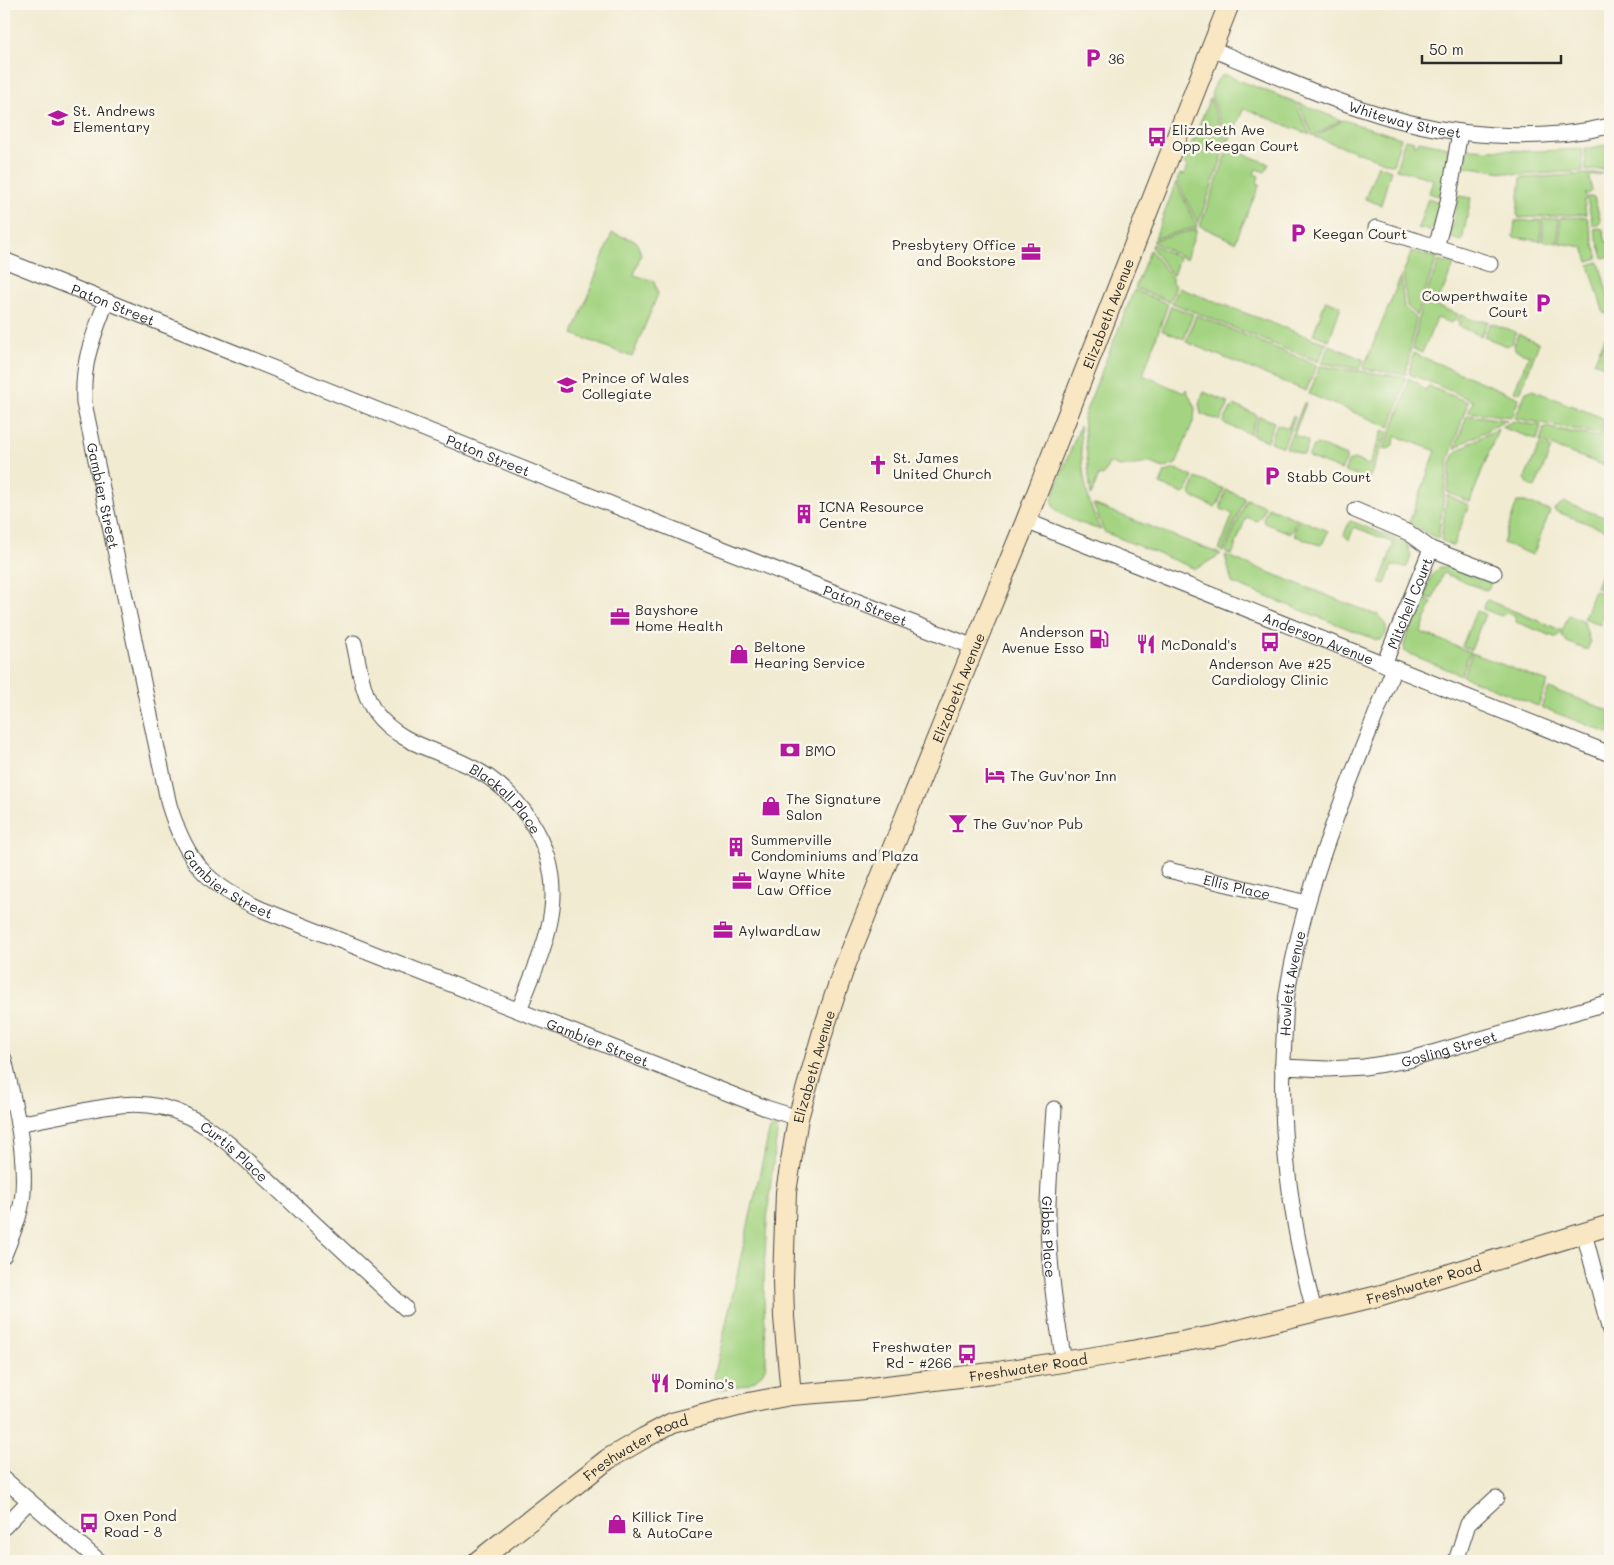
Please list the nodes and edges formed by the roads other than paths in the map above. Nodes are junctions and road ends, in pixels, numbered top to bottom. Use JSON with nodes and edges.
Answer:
{"nodes":[{"id":1,"x":1229,"y":4,"type":"edge"},
{"id":2,"x":1212,"y":49,"type":"junction"},
{"id":3,"x":1610,"y":126,"type":"edge"},
{"id":4,"x":1460,"y":132,"type":"junction"},
{"id":5,"x":1376,"y":228,"type":"dead end"},
{"id":6,"x":1436,"y":248,"type":"junction"},
{"id":7,"x":4,"y":260,"type":"edge"},
{"id":8,"x":1490,"y":264,"type":"dead end"},
{"id":9,"x":106,"y":302,"type":"junction"},
{"id":10,"x":1356,"y":510,"type":"dead end"},
{"id":11,"x":1026,"y":521,"type":"junction"},
{"id":12,"x":1431,"y":549,"type":"junction"},
{"id":13,"x":1494,"y":573,"type":"dead end"},
{"id":14,"x":354,"y":643,"type":"dead end"},
{"id":15,"x":974,"y":647,"type":"junction"},
{"id":16,"x":1389,"y":666,"type":"junction"},
{"id":17,"x":1610,"y":754,"type":"edge"},
{"id":18,"x":1168,"y":870,"type":"dead end"},
{"id":19,"x":1307,"y":903,"type":"junction"},
{"id":20,"x":1610,"y":1002,"type":"edge"},
{"id":21,"x":518,"y":1010,"type":"junction"},
{"id":22,"x":4,"y":1059,"type":"edge"},
{"id":23,"x":1282,"y":1067,"type":"junction"},
{"id":24,"x":1054,"y":1109,"type":"dead end"},
{"id":25,"x":798,"y":1118,"type":"junction"},
{"id":26,"x":18,"y":1124,"type":"junction"},
{"id":27,"x":1610,"y":1225,"type":"edge"},
{"id":28,"x":1584,"y":1233,"type":"junction"},
{"id":29,"x":4,"y":1255,"type":"edge"},
{"id":30,"x":405,"y":1308,"type":"dead end"},
{"id":31,"x":1314,"y":1311,"type":"junction"},
{"id":32,"x":1610,"y":1331,"type":"edge"},
{"id":33,"x":1064,"y":1362,"type":"junction"},
{"id":34,"x":791,"y":1395,"type":"junction"},
{"id":35,"x":4,"y":1479,"type":"edge"},
{"id":36,"x":1496,"y":1498,"type":"dead end"},
{"id":37,"x":29,"y":1501,"type":"junction"},
{"id":38,"x":4,"y":1527,"type":"edge"},
{"id":39,"x":98,"y":1561,"type":"edge"},
{"id":40,"x":478,"y":1561,"type":"edge"},
{"id":41,"x":1456,"y":1561,"type":"edge"}],
"edges":[{"from":1,"to":2,"type":"main road","name":"Elizabeth Avenue"},
{"from":2,"to":4,"type":"street","name":"Whiteway Street"},
{"from":2,"to":11,"type":"main road","name":"Elizabeth Avenue"},
{"from":3,"to":4,"type":"street","name":"Whiteway Street"},
{"from":4,"to":6,"type":"street"},
{"from":5,"to":6,"type":"street"},
{"from":6,"to":8,"type":"street"},
{"from":7,"to":9,"type":"street","name":"Paton Street"},
{"from":9,"to":15,"type":"street","name":"Paton Street"},
{"from":9,"to":21,"type":"street","name":"Gambier Street"},
{"from":10,"to":12,"type":"street"},
{"from":11,"to":15,"type":"main road","name":"Elizabeth Avenue"},
{"from":11,"to":16,"type":"street","name":"Anderson Avenue"},
{"from":12,"to":13,"type":"street","name":"Mitchell Court"},
{"from":12,"to":16,"type":"street","name":"Mitchell Court"},
{"from":14,"to":21,"type":"street","name":"Blackall Place"},
{"from":15,"to":25,"type":"main road","name":"Elizabeth Avenue"},
{"from":16,"to":17,"type":"street","name":"Anderson Avenue"},
{"from":16,"to":19,"type":"street","name":"Howlett Avenue"},
{"from":18,"to":19,"type":"street","name":"Ellis Place"},
{"from":19,"to":23,"type":"street","name":"Howlett Avenue"},
{"from":20,"to":23,"type":"street","name":"Gosling Street"},
{"from":21,"to":25,"type":"street","name":"Gambier Street"},
{"from":22,"to":26,"type":"street"},
{"from":23,"to":31,"type":"street","name":"Howlett Avenue"},
{"from":24,"to":33,"type":"street","name":"Gibbs Place"},
{"from":25,"to":34,"type":"main road","name":"Elizabeth Avenue"},
{"from":26,"to":29,"type":"street"},
{"from":26,"to":30,"type":"street","name":"Curtis Place"},
{"from":27,"to":28,"type":"main road","name":"Freshwater Road"},
{"from":28,"to":31,"type":"main road","name":"Freshwater Road"},
{"from":28,"to":32,"type":"street"},
{"from":31,"to":33,"type":"main road","name":"Freshwater Road"},
{"from":33,"to":34,"type":"main road","name":"Freshwater Road"},
{"from":34,"to":40,"type":"main road","name":"Freshwater Road"},
{"from":35,"to":37,"type":"street"},
{"from":36,"to":41,"type":"street"},
{"from":37,"to":38,"type":"street"},
{"from":37,"to":39,"type":"street"}]}
